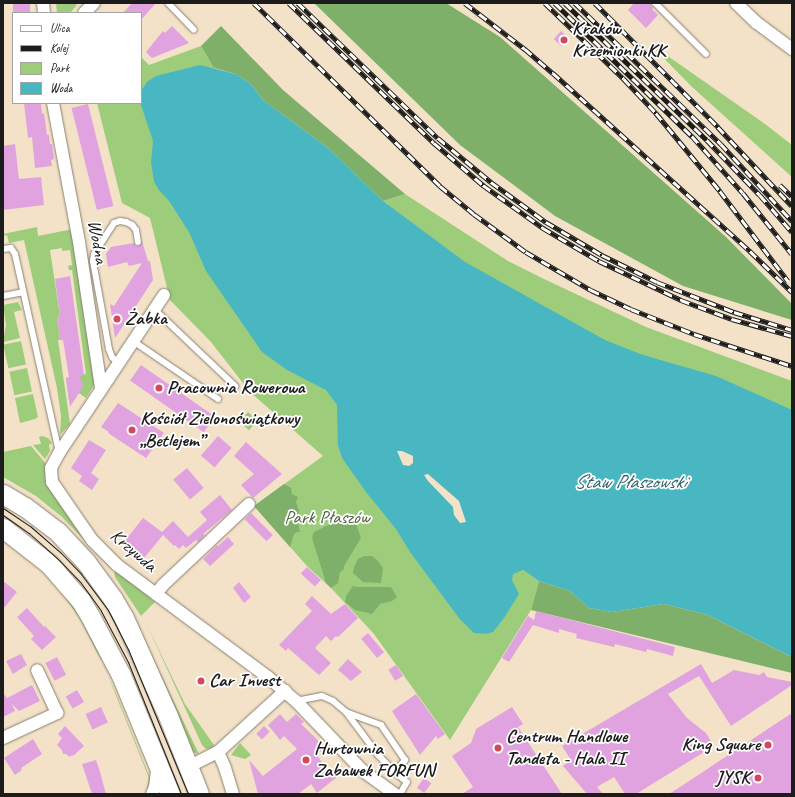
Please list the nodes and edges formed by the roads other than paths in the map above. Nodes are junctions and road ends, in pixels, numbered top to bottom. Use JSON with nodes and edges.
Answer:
{"nodes":[{"id":1,"x":94,"y":3,"type":"edge"},
{"id":2,"x":168,"y":3,"type":"edge"},
{"id":3,"x":655,"y":3,"type":"edge"},
{"id":4,"x":736,"y":3,"type":"edge"},
{"id":5,"x":85,"y":12,"type":"edge"},
{"id":6,"x":194,"y":30,"type":"dead end"},
{"id":7,"x":792,"y":49,"type":"edge"},
{"id":8,"x":706,"y":54,"type":"dead end"},
{"id":9,"x":53,"y":104,"type":"edge"},
{"id":10,"x":138,"y":242,"type":"dead end"},
{"id":11,"x":3,"y":249,"type":"edge"},
{"id":12,"x":23,"y":292,"type":"junction"},
{"id":13,"x":164,"y":295,"type":"dead end"},
{"id":14,"x":3,"y":296,"type":"edge"},
{"id":15,"x":154,"y":309,"type":"junction"},
{"id":16,"x":133,"y":341,"type":"junction"},
{"id":17,"x":118,"y":363,"type":"junction"},
{"id":18,"x":235,"y":386,"type":"dead end"},
{"id":19,"x":101,"y":388,"type":"junction"},
{"id":20,"x":218,"y":399,"type":"dead end"},
{"id":21,"x":60,"y":453,"type":"junction"},
{"id":22,"x":3,"y":494,"type":"edge"},
{"id":23,"x":249,"y":504,"type":"dead end"},
{"id":24,"x":3,"y":528,"type":"edge"},
{"id":25,"x":156,"y":594,"type":"junction"},
{"id":26,"x":36,"y":670,"type":"dead end"},
{"id":27,"x":285,"y":691,"type":"junction"},
{"id":28,"x":296,"y":701,"type":"junction"},
{"id":29,"x":346,"y":712,"type":"junction"},
{"id":30,"x":3,"y":738,"type":"edge"},
{"id":31,"x":218,"y":752,"type":"junction"},
{"id":32,"x":157,"y":763,"type":"junction"},
{"id":33,"x":188,"y":767,"type":"junction"},
{"id":34,"x":395,"y":772,"type":"junction"},
{"id":35,"x":152,"y":794,"type":"edge"},
{"id":36,"x":170,"y":794,"type":"edge"},
{"id":37,"x":199,"y":794,"type":"edge"},
{"id":38,"x":233,"y":794,"type":"edge"},
{"id":39,"x":395,"y":794,"type":"edge"},
{"id":40,"x":400,"y":794,"type":"edge"}],
"edges":[{"from":1,"to":5,"type":"street"},
{"from":2,"to":6,"type":"lane"},
{"from":3,"to":8,"type":"lane"},
{"from":4,"to":7,"type":"street"},
{"from":9,"to":19,"type":"street","name":"Wodna"},
{"from":10,"to":17,"type":"lane"},
{"from":11,"to":12,"type":"lane"},
{"from":12,"to":14,"type":"lane"},
{"from":12,"to":21,"type":"lane"},
{"from":13,"to":15,"type":"street"},
{"from":15,"to":16,"type":"street"},
{"from":15,"to":18,"type":"lane"},
{"from":16,"to":17,"type":"street"},
{"from":16,"to":20,"type":"lane"},
{"from":17,"to":19,"type":"street"},
{"from":19,"to":21,"type":"street"},
{"from":21,"to":25,"type":"street","name":"Krzywda"},
{"from":22,"to":33,"type":"main road"},
{"from":23,"to":25,"type":"street"},
{"from":24,"to":32,"type":"main road"},
{"from":25,"to":27,"type":"street","name":"Krzywda"},
{"from":26,"to":30,"type":"street"},
{"from":27,"to":28,"type":"street","name":"Krzywda"},
{"from":27,"to":31,"type":"street"},
{"from":28,"to":29,"type":"lane"},
{"from":28,"to":39,"type":"street","name":"Krzywda"},
{"from":29,"to":34,"type":"lane"},
{"from":29,"to":34,"type":"lane"},
{"from":31,"to":33,"type":"street"},
{"from":31,"to":38,"type":"street"},
{"from":32,"to":35,"type":"street"},
{"from":32,"to":36,"type":"main road"},
{"from":33,"to":37,"type":"main road"},
{"from":34,"to":40,"type":"lane"}]}
